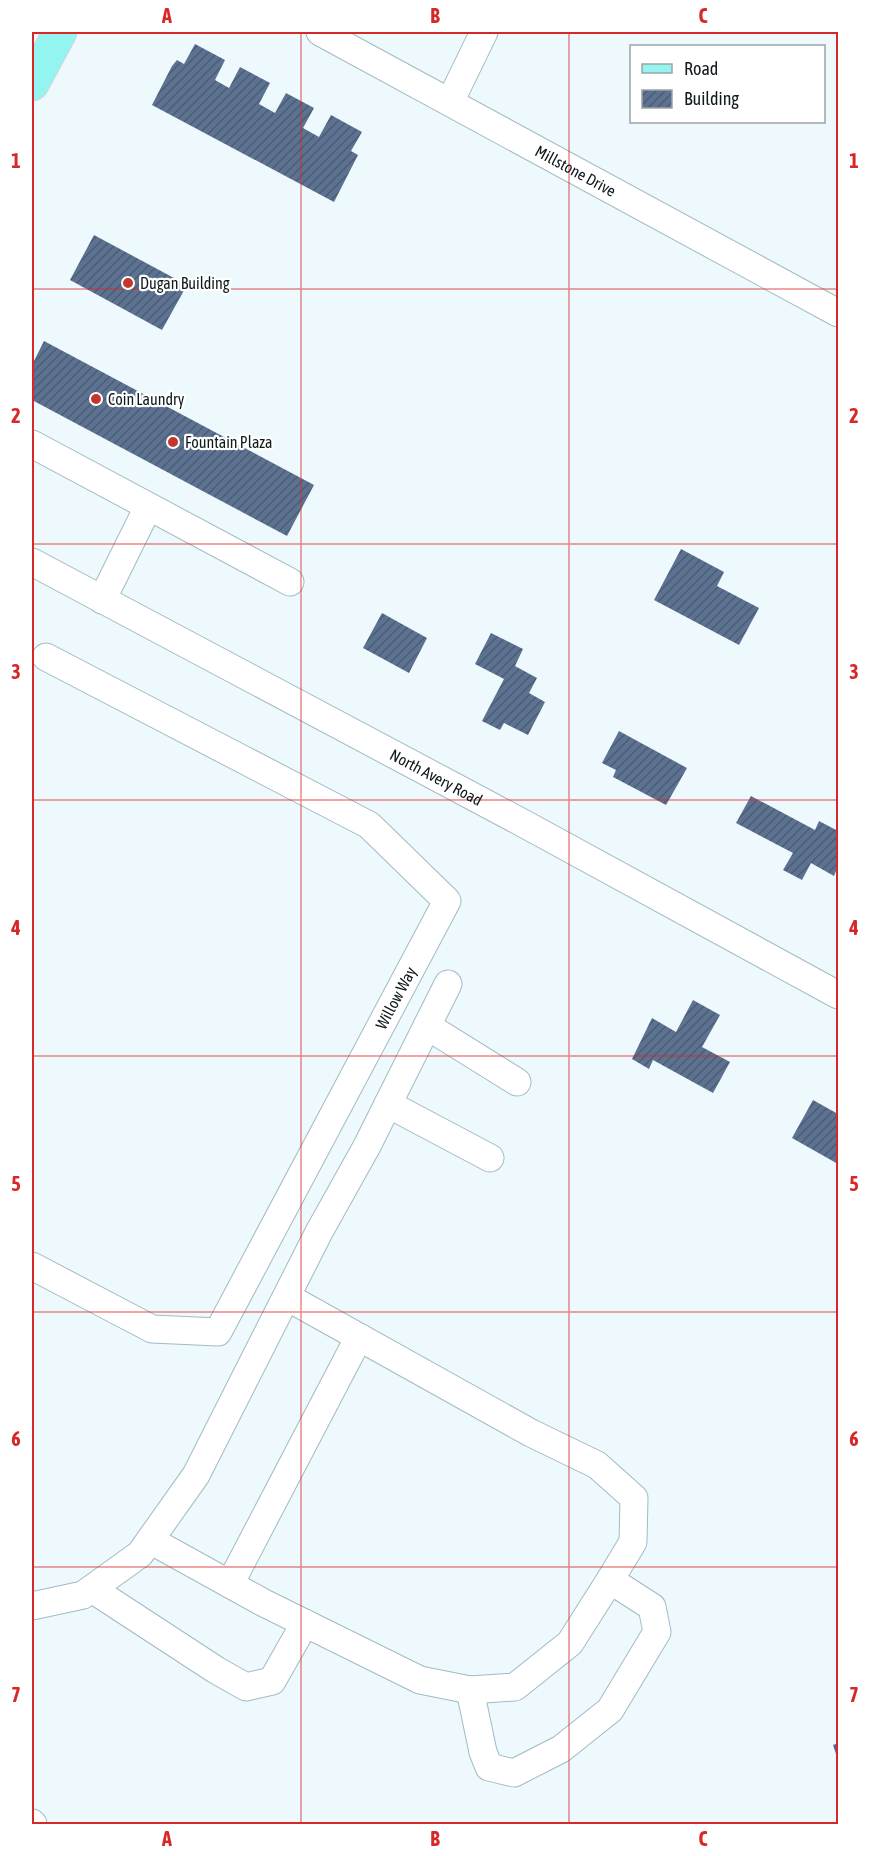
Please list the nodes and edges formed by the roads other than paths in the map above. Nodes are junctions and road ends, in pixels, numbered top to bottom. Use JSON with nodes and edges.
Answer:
{"nodes":[{"id":1,"x":60,"y":32,"type":"edge"},
{"id":2,"x":320,"y":32,"type":"edge"},
{"id":3,"x":484,"y":32,"type":"edge"},
{"id":4,"x":32,"y":84,"type":"edge"},
{"id":5,"x":450,"y":102,"type":"junction"},
{"id":6,"x":836,"y":307,"type":"edge"},
{"id":7,"x":32,"y":444,"type":"edge"},
{"id":8,"x":148,"y":507,"type":"junction"},
{"id":9,"x":32,"y":562,"type":"edge"},
{"id":10,"x":290,"y":582,"type":"dead end"},
{"id":11,"x":102,"y":600,"type":"junction"},
{"id":12,"x":46,"y":657,"type":"dead end"},
{"id":13,"x":448,"y":984,"type":"dead end"},
{"id":14,"x":838,"y":995,"type":"edge"},
{"id":15,"x":427,"y":1026,"type":"junction"},
{"id":16,"x":517,"y":1082,"type":"dead end"},
{"id":17,"x":388,"y":1104,"type":"junction"},
{"id":18,"x":490,"y":1158,"type":"dead end"},
{"id":19,"x":32,"y":1266,"type":"edge"},
{"id":20,"x":287,"y":1297,"type":"junction"},
{"id":21,"x":359,"y":1337,"type":"junction"},
{"id":22,"x":150,"y":1540,"type":"junction"},
{"id":23,"x":610,"y":1581,"type":"junction"},
{"id":24,"x":230,"y":1584,"type":"junction"},
{"id":25,"x":92,"y":1589,"type":"junction"},
{"id":26,"x":32,"y":1606,"type":"edge"},
{"id":27,"x":305,"y":1623,"type":"junction"},
{"id":28,"x":470,"y":1690,"type":"junction"}],
"edges":[{"from":1,"to":4,"type":"main road"},
{"from":2,"to":5,"type":"street","name":"Millstone Drive"},
{"from":3,"to":5,"type":"street"},
{"from":5,"to":6,"type":"street","name":"Millstone Drive"},
{"from":7,"to":8,"type":"street"},
{"from":8,"to":10,"type":"street"},
{"from":8,"to":11,"type":"street"},
{"from":9,"to":11,"type":"street","name":"North Avery Road"},
{"from":11,"to":14,"type":"street","name":"North Avery Road"},
{"from":12,"to":19,"type":"street","name":"Willow Way"},
{"from":13,"to":15,"type":"street"},
{"from":15,"to":16,"type":"street"},
{"from":15,"to":17,"type":"street"},
{"from":17,"to":18,"type":"street"},
{"from":17,"to":20,"type":"street"},
{"from":20,"to":21,"type":"street"},
{"from":20,"to":22,"type":"street"},
{"from":21,"to":23,"type":"street"},
{"from":21,"to":24,"type":"street"},
{"from":22,"to":24,"type":"street"},
{"from":22,"to":25,"type":"street"},
{"from":23,"to":28,"type":"street"},
{"from":23,"to":28,"type":"street"},
{"from":24,"to":27,"type":"street"},
{"from":25,"to":26,"type":"street"},
{"from":25,"to":27,"type":"street"},
{"from":27,"to":28,"type":"street"}]}
